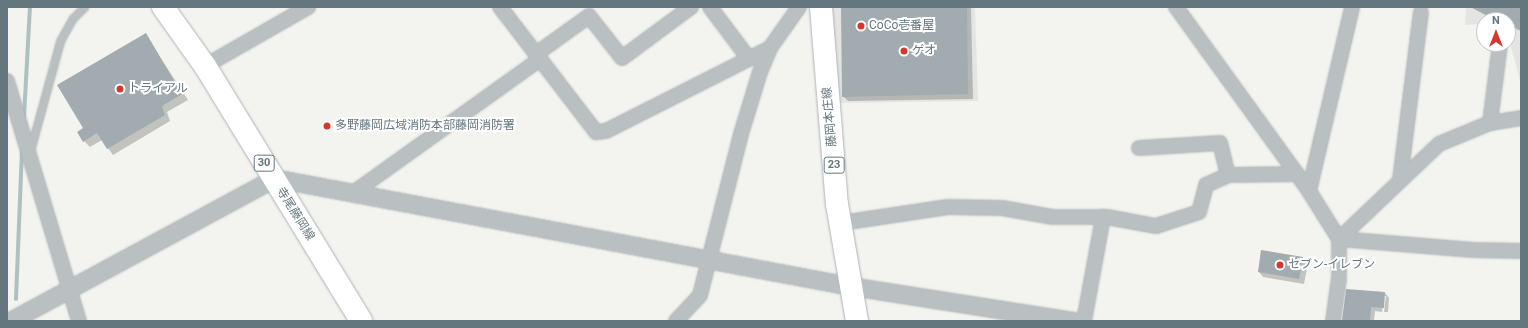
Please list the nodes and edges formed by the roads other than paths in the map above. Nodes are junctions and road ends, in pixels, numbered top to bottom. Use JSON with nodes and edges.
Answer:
{"nodes":[{"id":1,"x":84,"y":7,"type":"edge"},
{"id":2,"x":163,"y":7,"type":"edge"},
{"id":3,"x":308,"y":7,"type":"edge"},
{"id":4,"x":500,"y":7,"type":"edge"},
{"id":5,"x":691,"y":7,"type":"edge"},
{"id":6,"x":710,"y":7,"type":"edge"},
{"id":7,"x":798,"y":7,"type":"edge"},
{"id":8,"x":821,"y":7,"type":"edge"},
{"id":9,"x":1176,"y":7,"type":"edge"},
{"id":10,"x":1352,"y":7,"type":"edge"},
{"id":11,"x":1421,"y":12,"type":"dead end"},
{"id":12,"x":770,"y":48,"type":"junction"},
{"id":13,"x":1499,"y":52,"type":"edge"},
{"id":14,"x":537,"y":57,"type":"junction"},
{"id":15,"x":748,"y":60,"type":"junction"},
{"id":16,"x":204,"y":66,"type":"junction"},
{"id":17,"x":7,"y":81,"type":"edge"},
{"id":18,"x":1521,"y":118,"type":"edge"},
{"id":19,"x":1490,"y":124,"type":"junction"},
{"id":20,"x":1139,"y":148,"type":"dead end"},
{"id":21,"x":28,"y":152,"type":"junction"},
{"id":22,"x":1297,"y":174,"type":"junction"},
{"id":23,"x":1228,"y":175,"type":"junction"},
{"id":24,"x":274,"y":178,"type":"junction"},
{"id":25,"x":1400,"y":180,"type":"junction"},
{"id":26,"x":1309,"y":191,"type":"junction"},
{"id":27,"x":353,"y":193,"type":"junction"},
{"id":28,"x":1103,"y":217,"type":"junction"},
{"id":29,"x":840,"y":223,"type":"junction"},
{"id":30,"x":1339,"y":239,"type":"junction"},
{"id":31,"x":1521,"y":251,"type":"edge"},
{"id":32,"x":711,"y":260,"type":"junction"},
{"id":33,"x":850,"y":286,"type":"junction"},
{"id":34,"x":68,"y":290,"type":"junction"},
{"id":35,"x":1049,"y":319,"type":"edge"},
{"id":36,"x":10,"y":321,"type":"edge"},
{"id":37,"x":79,"y":321,"type":"edge"},
{"id":38,"x":361,"y":321,"type":"edge"},
{"id":39,"x":676,"y":321,"type":"edge"},
{"id":40,"x":857,"y":321,"type":"edge"},
{"id":41,"x":1074,"y":321,"type":"edge"},
{"id":42,"x":1084,"y":321,"type":"edge"},
{"id":43,"x":1333,"y":321,"type":"edge"}],
"edges":[{"from":1,"to":21,"type":"lane"},
{"from":2,"to":16,"type":"main road","name":"寺尾藤岡線","number":"30"},
{"from":3,"to":16,"type":"street"},
{"from":4,"to":14,"type":"street"},
{"from":5,"to":14,"type":"street"},
{"from":6,"to":15,"type":"street"},
{"from":7,"to":12,"type":"street"},
{"from":8,"to":29,"type":"main road","name":"藤岡本庄線","number":"23"},
{"from":9,"to":22,"type":"street"},
{"from":10,"to":26,"type":"street"},
{"from":11,"to":25,"type":"street"},
{"from":12,"to":15,"type":"street"},
{"from":12,"to":32,"type":"street"},
{"from":13,"to":19,"type":"street"},
{"from":14,"to":15,"type":"street"},
{"from":14,"to":27,"type":"street"},
{"from":16,"to":24,"type":"main road","name":"寺尾藤岡線","number":"30"},
{"from":17,"to":21,"type":"street"},
{"from":18,"to":19,"type":"street"},
{"from":19,"to":25,"type":"street"},
{"from":20,"to":23,"type":"street"},
{"from":21,"to":34,"type":"street"},
{"from":22,"to":23,"type":"street"},
{"from":22,"to":26,"type":"street"},
{"from":23,"to":28,"type":"street"},
{"from":24,"to":27,"type":"street"},
{"from":24,"to":34,"type":"street"},
{"from":24,"to":38,"type":"main road","name":"寺尾藤岡線","number":"30"},
{"from":25,"to":30,"type":"street"},
{"from":26,"to":30,"type":"street"},
{"from":27,"to":32,"type":"street"},
{"from":28,"to":29,"type":"street"},
{"from":28,"to":42,"type":"street"},
{"from":29,"to":33,"type":"main road","name":"藤岡本庄線","number":"23"},
{"from":30,"to":31,"type":"street"},
{"from":30,"to":43,"type":"street"},
{"from":32,"to":33,"type":"street"},
{"from":32,"to":39,"type":"street"},
{"from":33,"to":35,"type":"street"},
{"from":33,"to":40,"type":"main road","name":"藤岡本庄線","number":"23"},
{"from":34,"to":36,"type":"street"},
{"from":34,"to":37,"type":"street"},
{"from":35,"to":41,"type":"street"}]}
